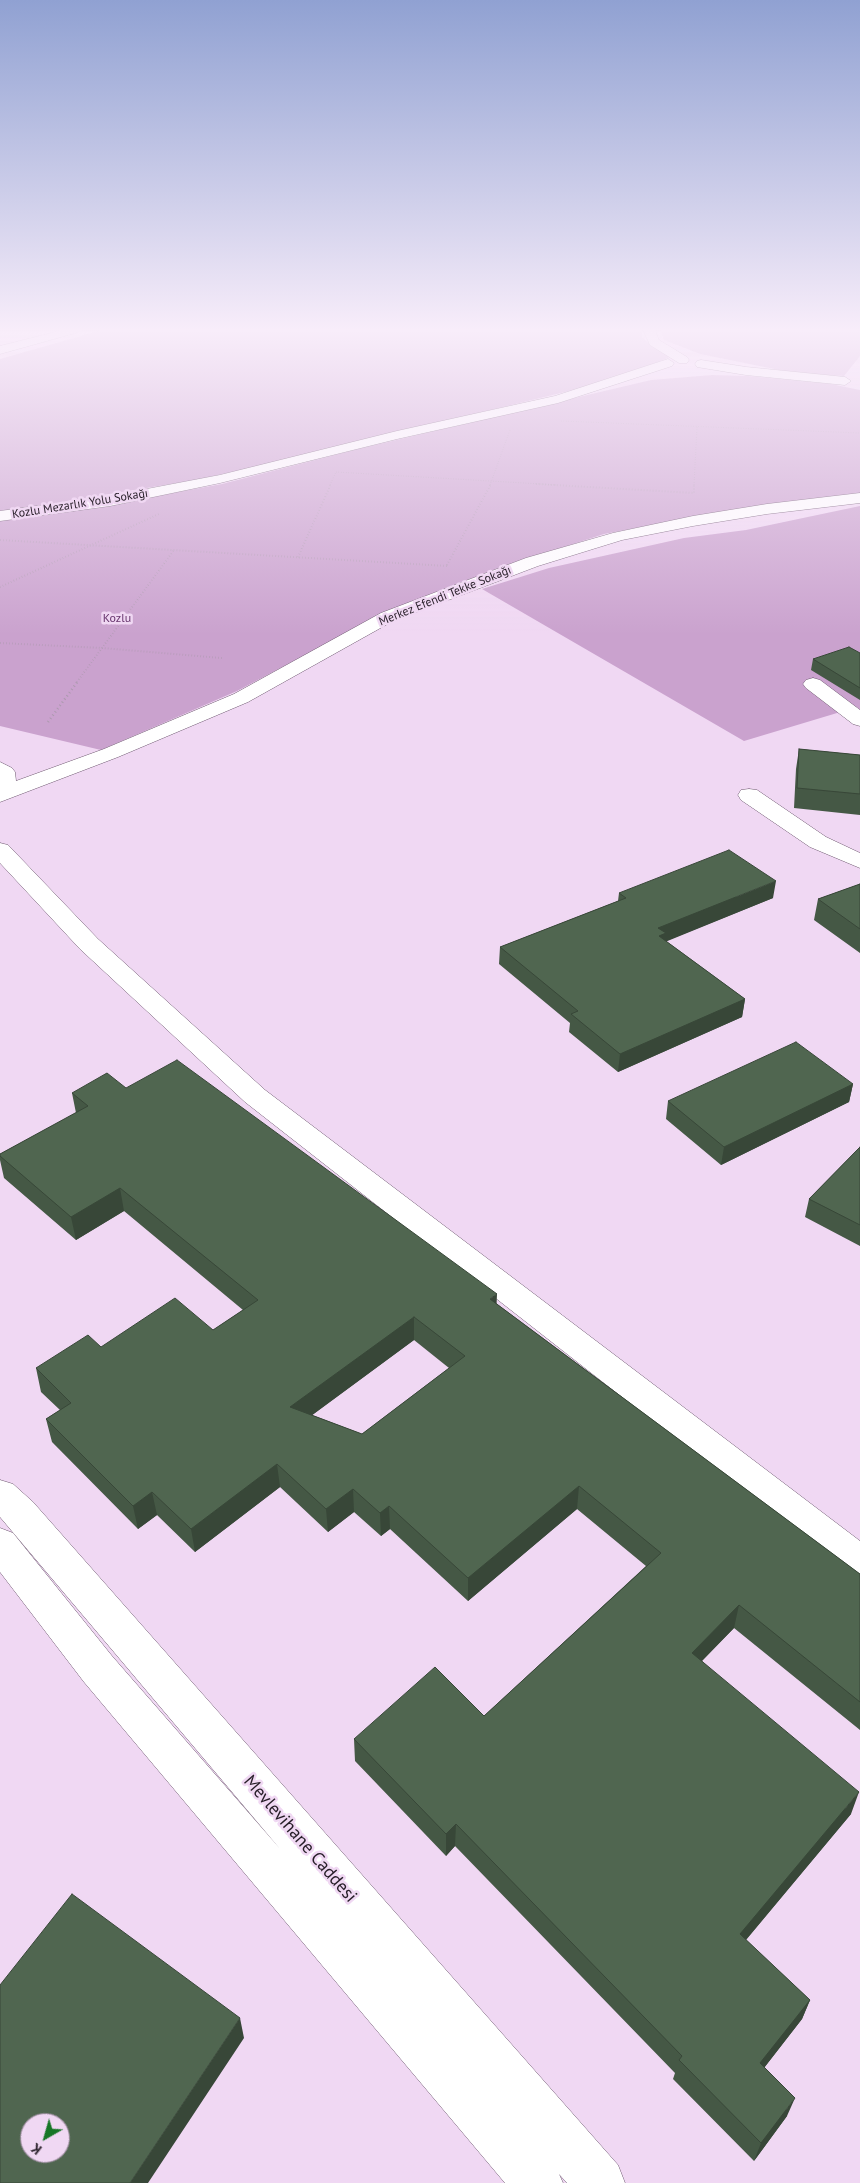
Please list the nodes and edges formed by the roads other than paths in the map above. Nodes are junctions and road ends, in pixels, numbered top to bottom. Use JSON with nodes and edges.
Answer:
{"nodes":[{"id":1,"x":415,"y":432,"type":"edge"},
{"id":2,"x":860,"y":498,"type":"edge"},
{"id":3,"x":0,"y":516,"type":"edge"},
{"id":4,"x":813,"y":684,"type":"dead end"},
{"id":5,"x":860,"y":720,"type":"edge"},
{"id":6,"x":0,"y":768,"type":"edge"},
{"id":7,"x":3,"y":794,"type":"edge"},
{"id":8,"x":749,"y":795,"type":"dead end"},
{"id":9,"x":0,"y":850,"type":"edge"},
{"id":10,"x":857,"y":857,"type":"edge"},
{"id":11,"x":0,"y":1495,"type":"edge"},
{"id":12,"x":0,"y":1544,"type":"edge"},
{"id":13,"x":860,"y":1562,"type":"edge"},
{"id":14,"x":538,"y":2183,"type":"edge"},
{"id":15,"x":600,"y":2183,"type":"edge"}],
"edges":[{"from":1,"to":3,"type":"street","name":"Kozlu Mezarlık Yolu Sokağı"},
{"from":2,"to":7,"type":"street","name":"Merkez Efendi Tekke Sokağı"},
{"from":4,"to":5,"type":"street"},
{"from":6,"to":7,"type":"street"},
{"from":8,"to":10,"type":"street"},
{"from":9,"to":13,"type":"street"},
{"from":11,"to":15,"type":"street","name":"Mevlevihane Caddesi"},
{"from":12,"to":14,"type":"street"}]}
